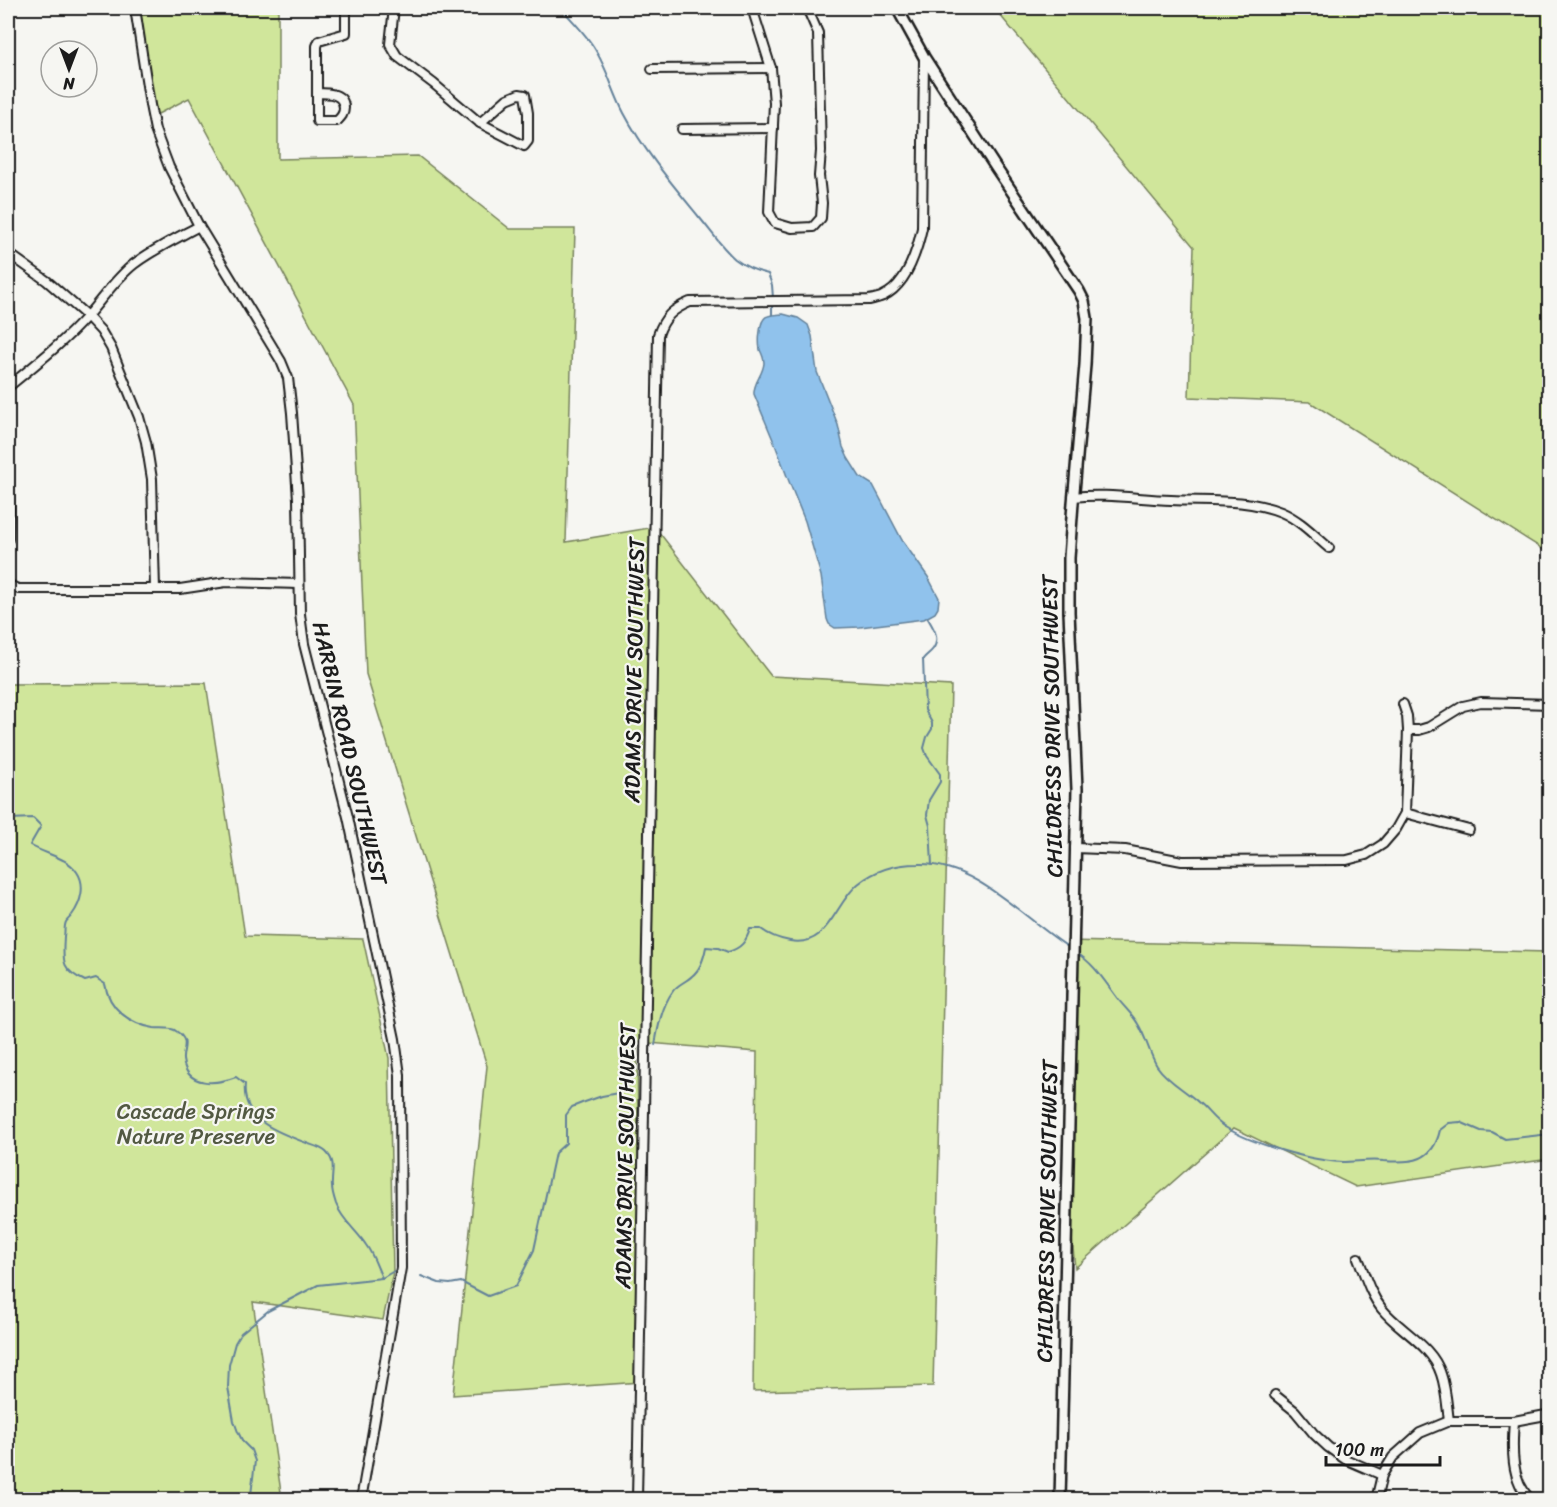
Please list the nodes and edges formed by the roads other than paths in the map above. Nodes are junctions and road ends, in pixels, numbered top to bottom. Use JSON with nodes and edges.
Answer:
{"nodes":[{"id":1,"x":135,"y":8,"type":"edge"},
{"id":2,"x":346,"y":8,"type":"edge"},
{"id":3,"x":394,"y":8,"type":"edge"},
{"id":4,"x":752,"y":8,"type":"edge"},
{"id":5,"x":807,"y":8,"type":"edge"},
{"id":6,"x":897,"y":8,"type":"edge"},
{"id":7,"x":924,"y":57,"type":"junction"},
{"id":8,"x":771,"y":68,"type":"junction"},
{"id":9,"x":652,"y":69,"type":"dead end"},
{"id":10,"x":317,"y":93,"type":"junction"},
{"id":11,"x":480,"y":123,"type":"junction"},
{"id":12,"x":773,"y":128,"type":"junction"},
{"id":13,"x":682,"y":129,"type":"dead end"},
{"id":14,"x":199,"y":226,"type":"junction"},
{"id":15,"x":8,"y":253,"type":"edge"},
{"id":16,"x":87,"y":316,"type":"junction"},
{"id":17,"x":8,"y":387,"type":"edge"},
{"id":18,"x":8,"y":493,"type":"edge"},
{"id":19,"x":1073,"y":497,"type":"junction"},
{"id":20,"x":8,"y":538,"type":"edge"},
{"id":21,"x":1329,"y":548,"type":"dead end"},
{"id":22,"x":8,"y":582,"type":"edge"},
{"id":23,"x":299,"y":584,"type":"junction"},
{"id":24,"x":155,"y":590,"type":"junction"},
{"id":25,"x":1403,"y":704,"type":"dead end"},
{"id":26,"x":1550,"y":704,"type":"edge"},
{"id":27,"x":1408,"y":730,"type":"junction"},
{"id":28,"x":1405,"y":813,"type":"junction"},
{"id":29,"x":1468,"y":830,"type":"dead end"},
{"id":30,"x":1075,"y":848,"type":"junction"},
{"id":31,"x":1358,"y":1258,"type":"dead end"},
{"id":32,"x":1275,"y":1395,"type":"dead end"},
{"id":33,"x":1550,"y":1413,"type":"edge"},
{"id":34,"x":1449,"y":1421,"type":"junction"},
{"id":35,"x":1514,"y":1421,"type":"junction"},
{"id":36,"x":1382,"y":1475,"type":"junction"},
{"id":37,"x":361,"y":1500,"type":"edge"},
{"id":38,"x":637,"y":1500,"type":"edge"},
{"id":39,"x":1060,"y":1500,"type":"edge"},
{"id":40,"x":1376,"y":1500,"type":"edge"},
{"id":41,"x":1531,"y":1500,"type":"edge"}],
"edges":[{"from":1,"to":14,"type":"street","name":"HARBIN ROAD SOUTHWEST"},
{"from":2,"to":10,"type":"street"},
{"from":3,"to":11,"type":"street"},
{"from":4,"to":8,"type":"street"},
{"from":5,"to":12,"type":"street"},
{"from":6,"to":7,"type":"street","name":"CHILDRESS DRIVE SOUTHWEST"},
{"from":7,"to":19,"type":"street","name":"CHILDRESS DRIVE SOUTHWEST"},
{"from":7,"to":38,"type":"street","name":"ADAMS DRIVE SOUTHWEST"},
{"from":8,"to":9,"type":"street"},
{"from":8,"to":12,"type":"street"},
{"from":10,"to":10,"type":"street"},
{"from":11,"to":11,"type":"street"},
{"from":12,"to":13,"type":"street"},
{"from":14,"to":16,"type":"street"},
{"from":14,"to":23,"type":"street","name":"HARBIN ROAD SOUTHWEST"},
{"from":15,"to":16,"type":"street"},
{"from":16,"to":17,"type":"street"},
{"from":16,"to":24,"type":"street"},
{"from":18,"to":20,"type":"street"},
{"from":19,"to":21,"type":"street"},
{"from":19,"to":30,"type":"street","name":"CHILDRESS DRIVE SOUTHWEST"},
{"from":22,"to":24,"type":"street"},
{"from":23,"to":24,"type":"street"},
{"from":23,"to":37,"type":"street","name":"HARBIN ROAD SOUTHWEST"},
{"from":25,"to":27,"type":"street"},
{"from":26,"to":27,"type":"street"},
{"from":27,"to":28,"type":"street"},
{"from":28,"to":29,"type":"street"},
{"from":28,"to":30,"type":"street"},
{"from":30,"to":39,"type":"street","name":"CHILDRESS DRIVE SOUTHWEST"},
{"from":31,"to":34,"type":"street"},
{"from":32,"to":36,"type":"street"},
{"from":33,"to":35,"type":"street"},
{"from":34,"to":35,"type":"street"},
{"from":34,"to":36,"type":"street"},
{"from":35,"to":41,"type":"street"},
{"from":36,"to":40,"type":"street"}]}
